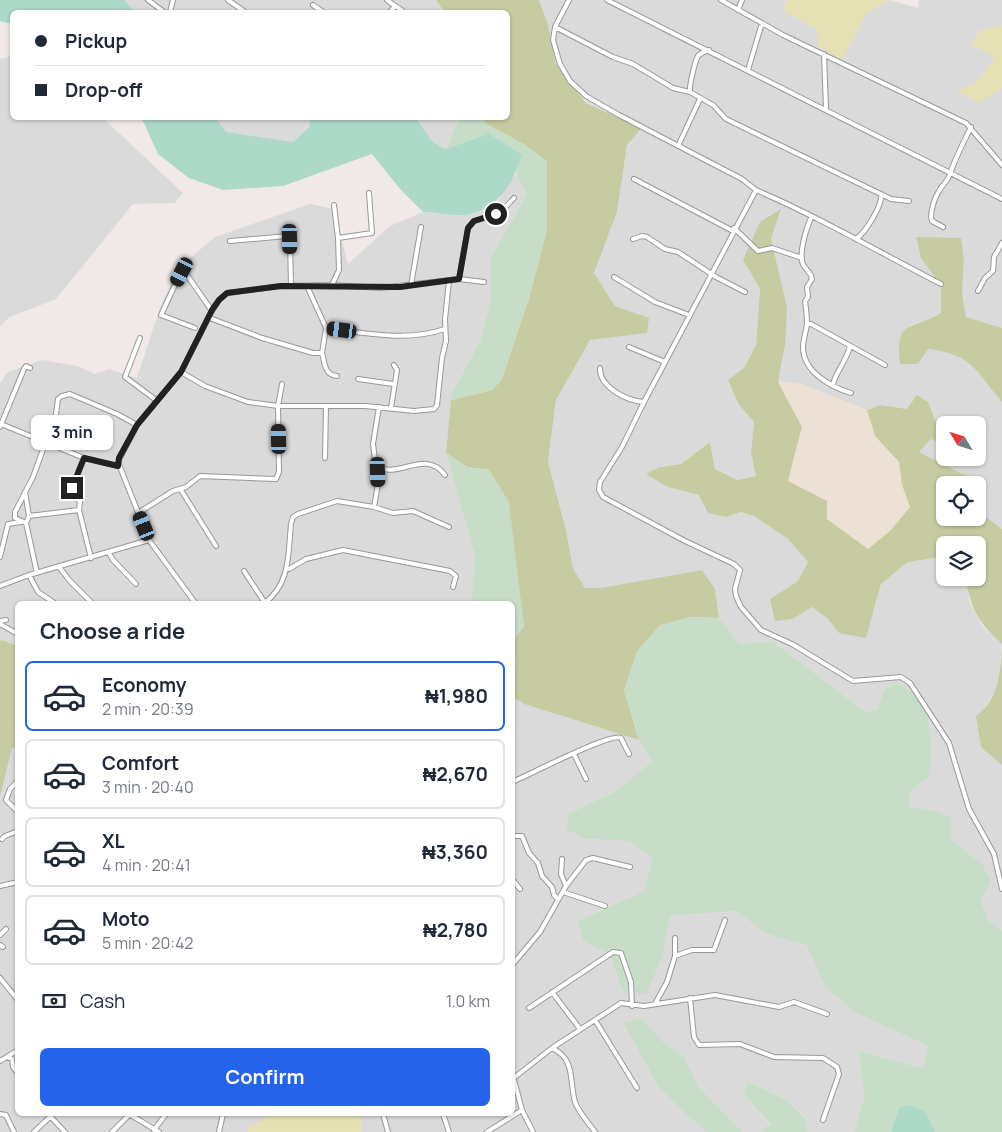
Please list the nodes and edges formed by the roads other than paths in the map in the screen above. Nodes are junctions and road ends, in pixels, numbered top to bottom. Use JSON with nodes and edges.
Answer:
{"nodes":[{"id":1,"x":148,"y":0,"type":"edge"},
{"id":2,"x":228,"y":0,"type":"edge"},
{"id":3,"x":569,"y":0,"type":"edge"},
{"id":4,"x":607,"y":0,"type":"edge"},
{"id":5,"x":722,"y":0,"type":"edge"},
{"id":6,"x":742,"y":0,"type":"edge"},
{"id":7,"x":390,"y":1,"type":"edge"},
{"id":8,"x":313,"y":5,"type":"dead end"},
{"id":9,"x":395,"y":6,"type":"junction"},
{"id":10,"x":161,"y":10,"type":"edge"},
{"id":11,"x":242,"y":10,"type":"edge"},
{"id":12,"x":320,"y":10,"type":"edge"},
{"id":13,"x":392,"y":10,"type":"edge"},
{"id":14,"x":401,"y":10,"type":"edge"},
{"id":15,"x":738,"y":10,"type":"junction"},
{"id":16,"x":762,"y":23,"type":"junction"},
{"id":17,"x":555,"y":27,"type":"junction"},
{"id":18,"x":709,"y":50,"type":"junction"},
{"id":19,"x":824,"y":54,"type":"junction"},
{"id":20,"x":748,"y":70,"type":"junction"},
{"id":21,"x":690,"y":92,"type":"junction"},
{"id":22,"x":700,"y":98,"type":"junction"},
{"id":23,"x":826,"y":110,"type":"junction"},
{"id":24,"x":971,"y":127,"type":"junction"},
{"id":25,"x":678,"y":146,"type":"junction"},
{"id":26,"x":1002,"y":165,"type":"edge"},
{"id":27,"x":951,"y":173,"type":"junction"},
{"id":28,"x":634,"y":179,"type":"dead end"},
{"id":29,"x":756,"y":190,"type":"junction"},
{"id":30,"x":369,"y":193,"type":"dead end"},
{"id":31,"x":881,"y":194,"type":"junction"},
{"id":32,"x":514,"y":198,"type":"dead end"},
{"id":33,"x":891,"y":199,"type":"junction"},
{"id":34,"x":1002,"y":200,"type":"edge"},
{"id":35,"x":909,"y":201,"type":"dead end"},
{"id":36,"x":881,"y":202,"type":"junction"},
{"id":37,"x":334,"y":205,"type":"dead end"},
{"id":38,"x":812,"y":216,"type":"junction"},
{"id":39,"x":421,"y":227,"type":"dead end"},
{"id":40,"x":943,"y":227,"type":"dead end"},
{"id":41,"x":734,"y":230,"type":"junction"},
{"id":42,"x":338,"y":238,"type":"junction"},
{"id":43,"x":633,"y":239,"type":"dead end"},
{"id":44,"x":856,"y":239,"type":"junction"},
{"id":45,"x":230,"y":241,"type":"dead end"},
{"id":46,"x":1002,"y":243,"type":"edge"},
{"id":47,"x":802,"y":258,"type":"junction"},
{"id":48,"x":712,"y":272,"type":"junction"},
{"id":49,"x":614,"y":278,"type":"dead end"},
{"id":50,"x":459,"y":279,"type":"junction"},
{"id":51,"x":449,"y":280,"type":"junction"},
{"id":52,"x":484,"y":282,"type":"dead end"},
{"id":53,"x":941,"y":284,"type":"dead end"},
{"id":54,"x":332,"y":285,"type":"junction"},
{"id":55,"x":292,"y":286,"type":"junction"},
{"id":56,"x":307,"y":286,"type":"junction"},
{"id":57,"x":411,"y":286,"type":"junction"},
{"id":58,"x":978,"y":291,"type":"dead end"},
{"id":59,"x":746,"y":292,"type":"dead end"},
{"id":60,"x":212,"y":310,"type":"junction"},
{"id":61,"x":689,"y":315,"type":"junction"},
{"id":62,"x":210,"y":318,"type":"junction"},
{"id":63,"x":807,"y":324,"type":"junction"},
{"id":64,"x":195,"y":328,"type":"dead end"},
{"id":65,"x":326,"y":328,"type":"junction"},
{"id":66,"x":445,"y":329,"type":"junction"},
{"id":67,"x":140,"y":338,"type":"dead end"},
{"id":68,"x":850,"y":346,"type":"junction"},
{"id":69,"x":629,"y":347,"type":"dead end"},
{"id":70,"x":322,"y":353,"type":"junction"},
{"id":71,"x":666,"y":362,"type":"junction"},
{"id":72,"x":394,"y":365,"type":"dead end"},
{"id":73,"x":885,"y":365,"type":"dead end"},
{"id":74,"x":30,"y":368,"type":"dead end"},
{"id":75,"x":600,"y":368,"type":"dead end"},
{"id":76,"x":181,"y":372,"type":"junction"},
{"id":77,"x":336,"y":376,"type":"dead end"},
{"id":78,"x":358,"y":379,"type":"dead end"},
{"id":79,"x":282,"y":384,"type":"dead end"},
{"id":80,"x":393,"y":384,"type":"junction"},
{"id":81,"x":833,"y":386,"type":"junction"},
{"id":82,"x":851,"y":393,"type":"dead end"},
{"id":83,"x":156,"y":400,"type":"junction"},
{"id":84,"x":644,"y":402,"type":"junction"},
{"id":85,"x":278,"y":406,"type":"junction"},
{"id":86,"x":326,"y":406,"type":"junction"},
{"id":87,"x":379,"y":408,"type":"junction"},
{"id":88,"x":390,"y":408,"type":"junction"},
{"id":89,"x":137,"y":425,"type":"junction"},
{"id":90,"x":1,"y":426,"type":"edge"},
{"id":91,"x":46,"y":442,"type":"junction"},
{"id":92,"x":84,"y":458,"type":"junction"},
{"id":93,"x":325,"y":458,"type":"dead end"},
{"id":94,"x":118,"y":466,"type":"junction"},
{"id":95,"x":379,"y":469,"type":"junction"},
{"id":96,"x":445,"y":475,"type":"dead end"},
{"id":97,"x":180,"y":490,"type":"junction"},
{"id":98,"x":25,"y":492,"type":"junction"},
{"id":99,"x":374,"y":507,"type":"junction"},
{"id":100,"x":79,"y":510,"type":"junction"},
{"id":101,"x":138,"y":513,"type":"junction"},
{"id":102,"x":29,"y":516,"type":"junction"},
{"id":103,"x":24,"y":523,"type":"junction"},
{"id":104,"x":449,"y":527,"type":"dead end"},
{"id":105,"x":149,"y":540,"type":"junction"},
{"id":106,"x":216,"y":546,"type":"dead end"},
{"id":107,"x":110,"y":553,"type":"junction"},
{"id":108,"x":0,"y":557,"type":"edge"},
{"id":109,"x":91,"y":558,"type":"junction"},
{"id":110,"x":59,"y":567,"type":"junction"},
{"id":111,"x":288,"y":569,"type":"junction"},
{"id":112,"x":244,"y":571,"type":"dead end"},
{"id":113,"x":37,"y":573,"type":"junction"},
{"id":114,"x":29,"y":575,"type":"junction"},
{"id":115,"x":136,"y":584,"type":"dead end"},
{"id":116,"x":0,"y":586,"type":"edge"},
{"id":117,"x":453,"y":587,"type":"dead end"},
{"id":118,"x":52,"y":601,"type":"edge"},
{"id":119,"x":90,"y":601,"type":"edge"},
{"id":120,"x":194,"y":601,"type":"edge"},
{"id":121,"x":263,"y":601,"type":"edge"},
{"id":122,"x":266,"y":601,"type":"edge"},
{"id":123,"x":6,"y":620,"type":"dead end"},
{"id":124,"x":0,"y":622,"type":"edge"},
{"id":125,"x":15,"y":632,"type":"edge"},
{"id":126,"x":574,"y":754,"type":"junction"},
{"id":127,"x":629,"y":754,"type":"dead end"},
{"id":128,"x":586,"y":779,"type":"dead end"},
{"id":129,"x":515,"y":781,"type":"edge"},
{"id":130,"x":15,"y":784,"type":"edge"},
{"id":131,"x":15,"y":809,"type":"edge"},
{"id":132,"x":15,"y":833,"type":"edge"},
{"id":133,"x":515,"y":836,"type":"edge"},
{"id":134,"x":2,"y":839,"type":"dead end"},
{"id":135,"x":562,"y":859,"type":"dead end"},
{"id":136,"x":630,"y":867,"type":"dead end"},
{"id":137,"x":15,"y":883,"type":"edge"},
{"id":138,"x":515,"y":883,"type":"edge"},
{"id":139,"x":0,"y":886,"type":"edge"},
{"id":140,"x":566,"y":886,"type":"junction"},
{"id":141,"x":520,"y":889,"type":"dead end"},
{"id":142,"x":1002,"y":889,"type":"edge"},
{"id":143,"x":563,"y":892,"type":"junction"},
{"id":144,"x":558,"y":899,"type":"junction"},
{"id":145,"x":605,"y":906,"type":"dead end"},
{"id":146,"x":725,"y":920,"type":"dead end"},
{"id":147,"x":6,"y":929,"type":"dead end"},
{"id":148,"x":0,"y":935,"type":"edge"},
{"id":149,"x":675,"y":938,"type":"dead end"},
{"id":150,"x":675,"y":956,"type":"junction"},
{"id":151,"x":515,"y":961,"type":"edge"},
{"id":152,"x":0,"y":978,"type":"edge"},
{"id":153,"x":552,"y":992,"type":"junction"},
{"id":154,"x":15,"y":996,"type":"edge"},
{"id":155,"x":690,"y":998,"type":"junction"},
{"id":156,"x":655,"y":1004,"type":"junction"},
{"id":157,"x":632,"y":1006,"type":"junction"},
{"id":158,"x":529,"y":1008,"type":"dead end"},
{"id":159,"x":827,"y":1014,"type":"dead end"},
{"id":160,"x":595,"y":1020,"type":"junction"},
{"id":161,"x":580,"y":1029,"type":"junction"},
{"id":162,"x":552,"y":1048,"type":"junction"},
{"id":163,"x":15,"y":1052,"type":"edge"},
{"id":164,"x":0,"y":1054,"type":"edge"},
{"id":165,"x":4,"y":1059,"type":"edge"},
{"id":166,"x":15,"y":1069,"type":"edge"},
{"id":167,"x":515,"y":1077,"type":"joint"},
{"id":168,"x":637,"y":1088,"type":"dead end"},
{"id":169,"x":522,"y":1110,"type":"junction"},
{"id":170,"x":0,"y":1114,"type":"edge"},
{"id":171,"x":515,"y":1114,"type":"edge"},
{"id":172,"x":50,"y":1116,"type":"edge"},
{"id":173,"x":53,"y":1116,"type":"edge"},
{"id":174,"x":127,"y":1116,"type":"edge"},
{"id":175,"x":132,"y":1116,"type":"edge"},
{"id":176,"x":164,"y":1116,"type":"edge"},
{"id":177,"x":222,"y":1116,"type":"edge"},
{"id":178,"x":384,"y":1116,"type":"edge"},
{"id":179,"x":443,"y":1116,"type":"edge"},
{"id":180,"x":512,"y":1116,"type":"edge"},
{"id":181,"x":824,"y":1120,"type":"dead end"},
{"id":182,"x":154,"y":1130,"type":"junction"},
{"id":183,"x":14,"y":1132,"type":"edge"},
{"id":184,"x":34,"y":1132,"type":"edge"},
{"id":185,"x":65,"y":1132,"type":"edge"},
{"id":186,"x":112,"y":1132,"type":"edge"},
{"id":187,"x":159,"y":1132,"type":"edge"},
{"id":188,"x":218,"y":1132,"type":"edge"},
{"id":189,"x":388,"y":1132,"type":"edge"},
{"id":190,"x":448,"y":1132,"type":"edge"},
{"id":191,"x":487,"y":1132,"type":"edge"},
{"id":192,"x":533,"y":1132,"type":"edge"},
{"id":193,"x":595,"y":1132,"type":"edge"}],
"edges":[{"from":1,"to":10,"type":"street"},
{"from":2,"to":11,"type":"street"},
{"from":3,"to":17,"type":"street"},
{"from":4,"to":18,"type":"street"},
{"from":5,"to":15,"type":"street"},
{"from":6,"to":15,"type":"street"},
{"from":7,"to":9,"type":"street"},
{"from":8,"to":12,"type":"street"},
{"from":9,"to":13,"type":"street"},
{"from":9,"to":14,"type":"street"},
{"from":15,"to":16,"type":"street"},
{"from":16,"to":19,"type":"street"},
{"from":16,"to":20,"type":"street"},
{"from":17,"to":21,"type":"street"},
{"from":17,"to":25,"type":"street"},
{"from":18,"to":20,"type":"street"},
{"from":18,"to":21,"type":"street"},
{"from":19,"to":23,"type":"street"},
{"from":19,"to":24,"type":"street"},
{"from":20,"to":23,"type":"street"},
{"from":21,"to":22,"type":"street"},
{"from":22,"to":25,"type":"street"},
{"from":22,"to":31,"type":"street"},
{"from":23,"to":27,"type":"street"},
{"from":24,"to":26,"type":"street"},
{"from":24,"to":27,"type":"street"},
{"from":25,"to":29,"type":"street"},
{"from":27,"to":34,"type":"street"},
{"from":27,"to":40,"type":"street"},
{"from":28,"to":41,"type":"street"},
{"from":29,"to":38,"type":"street"},
{"from":29,"to":41,"type":"street"},
{"from":30,"to":42,"type":"street"},
{"from":31,"to":33,"type":"street"},
{"from":31,"to":36,"type":"street"},
{"from":32,"to":50,"type":"street"},
{"from":33,"to":35,"type":"street"},
{"from":33,"to":36,"type":"street"},
{"from":36,"to":44,"type":"street"},
{"from":37,"to":42,"type":"street"},
{"from":38,"to":44,"type":"street"},
{"from":38,"to":47,"type":"street"},
{"from":39,"to":57,"type":"street"},
{"from":41,"to":47,"type":"street"},
{"from":41,"to":48,"type":"street"},
{"from":42,"to":54,"type":"street"},
{"from":43,"to":48,"type":"street"},
{"from":44,"to":53,"type":"street"},
{"from":45,"to":55,"type":"street"},
{"from":46,"to":58,"type":"street"},
{"from":47,"to":63,"type":"street"},
{"from":48,"to":59,"type":"street"},
{"from":48,"to":61,"type":"street"},
{"from":49,"to":61,"type":"street"},
{"from":50,"to":51,"type":"street"},
{"from":50,"to":52,"type":"street"},
{"from":51,"to":57,"type":"street"},
{"from":51,"to":66,"type":"street"},
{"from":54,"to":56,"type":"street"},
{"from":54,"to":57,"type":"street"},
{"from":55,"to":56,"type":"street"},
{"from":55,"to":60,"type":"street"},
{"from":56,"to":65,"type":"street"},
{"from":60,"to":62,"type":"street"},
{"from":60,"to":64,"type":"street"},
{"from":61,"to":71,"type":"street"},
{"from":62,"to":70,"type":"street"},
{"from":62,"to":76,"type":"street"},
{"from":63,"to":68,"type":"street"},
{"from":63,"to":81,"type":"street"},
{"from":65,"to":66,"type":"street"},
{"from":65,"to":70,"type":"street"},
{"from":66,"to":88,"type":"street"},
{"from":67,"to":83,"type":"street"},
{"from":68,"to":73,"type":"street"},
{"from":68,"to":81,"type":"street"},
{"from":69,"to":71,"type":"street"},
{"from":70,"to":77,"type":"street"},
{"from":71,"to":84,"type":"street"},
{"from":72,"to":80,"type":"street"},
{"from":74,"to":90,"type":"street"},
{"from":75,"to":84,"type":"street"},
{"from":76,"to":83,"type":"street"},
{"from":76,"to":85,"type":"street"},
{"from":78,"to":80,"type":"street"},
{"from":79,"to":85,"type":"street"},
{"from":80,"to":88,"type":"street"},
{"from":81,"to":82,"type":"street"},
{"from":83,"to":89,"type":"street"},
{"from":84,"to":142,"type":"street"},
{"from":85,"to":86,"type":"street"},
{"from":85,"to":97,"type":"street"},
{"from":86,"to":87,"type":"street"},
{"from":86,"to":93,"type":"street"},
{"from":87,"to":88,"type":"street"},
{"from":87,"to":95,"type":"street"},
{"from":89,"to":91,"type":"street"},
{"from":89,"to":94,"type":"street"},
{"from":90,"to":91,"type":"street"},
{"from":91,"to":92,"type":"street"},
{"from":91,"to":98,"type":"street"},
{"from":92,"to":94,"type":"street"},
{"from":92,"to":100,"type":"street"},
{"from":94,"to":101,"type":"street"},
{"from":95,"to":96,"type":"street"},
{"from":95,"to":99,"type":"street"},
{"from":97,"to":101,"type":"street"},
{"from":97,"to":106,"type":"street"},
{"from":98,"to":102,"type":"street"},
{"from":98,"to":103,"type":"street"},
{"from":99,"to":104,"type":"street"},
{"from":99,"to":111,"type":"street"},
{"from":100,"to":102,"type":"street"},
{"from":100,"to":109,"type":"street"},
{"from":101,"to":105,"type":"street"},
{"from":102,"to":103,"type":"street"},
{"from":103,"to":108,"type":"street"},
{"from":103,"to":113,"type":"street"},
{"from":105,"to":107,"type":"street"},
{"from":105,"to":120,"type":"street"},
{"from":107,"to":109,"type":"street"},
{"from":107,"to":115,"type":"street"},
{"from":109,"to":110,"type":"street"},
{"from":110,"to":113,"type":"street"},
{"from":110,"to":119,"type":"street"},
{"from":111,"to":117,"type":"street"},
{"from":111,"to":122,"type":"street"},
{"from":112,"to":121,"type":"street"},
{"from":113,"to":114,"type":"street"},
{"from":114,"to":116,"type":"street"},
{"from":114,"to":118,"type":"street"},
{"from":123,"to":124,"type":"street"},
{"from":124,"to":125,"type":"street"},
{"from":126,"to":127,"type":"street"},
{"from":126,"to":128,"type":"street"},
{"from":126,"to":129,"type":"street"},
{"from":130,"to":131,"type":"street"},
{"from":132,"to":134,"type":"street"},
{"from":133,"to":144,"type":"street"},
{"from":135,"to":140,"type":"street"},
{"from":136,"to":140,"type":"street"},
{"from":137,"to":139,"type":"street"},
{"from":138,"to":141,"type":"street"},
{"from":140,"to":143,"type":"street"},
{"from":143,"to":144,"type":"street"},
{"from":143,"to":145,"type":"street"},
{"from":144,"to":151,"type":"street"},
{"from":146,"to":150,"type":"street"},
{"from":147,"to":148,"type":"street"},
{"from":149,"to":150,"type":"street"},
{"from":150,"to":156,"type":"street"},
{"from":152,"to":154,"type":"street"},
{"from":153,"to":157,"type":"street"},
{"from":153,"to":158,"type":"street"},
{"from":153,"to":161,"type":"street"},
{"from":155,"to":156,"type":"street"},
{"from":155,"to":159,"type":"street"},
{"from":155,"to":181,"type":"street"},
{"from":156,"to":157,"type":"street"},
{"from":157,"to":160,"type":"street"},
{"from":160,"to":161,"type":"street"},
{"from":160,"to":168,"type":"street"},
{"from":161,"to":162,"type":"street"},
{"from":162,"to":167,"type":"street"},
{"from":162,"to":193,"type":"street"},
{"from":163,"to":165,"type":"street"},
{"from":164,"to":165,"type":"street"},
{"from":165,"to":166,"type":"street"},
{"from":167,"to":169,"type":"street"},
{"from":169,"to":171,"type":"street"},
{"from":169,"to":192,"type":"street"},
{"from":170,"to":183,"type":"street"},
{"from":172,"to":184,"type":"street"},
{"from":173,"to":185,"type":"street"},
{"from":174,"to":186,"type":"street"},
{"from":175,"to":182,"type":"street"},
{"from":176,"to":182,"type":"street"},
{"from":177,"to":188,"type":"street"},
{"from":178,"to":189,"type":"street"},
{"from":179,"to":190,"type":"street"},
{"from":180,"to":191,"type":"street"},
{"from":182,"to":187,"type":"street"}]}
